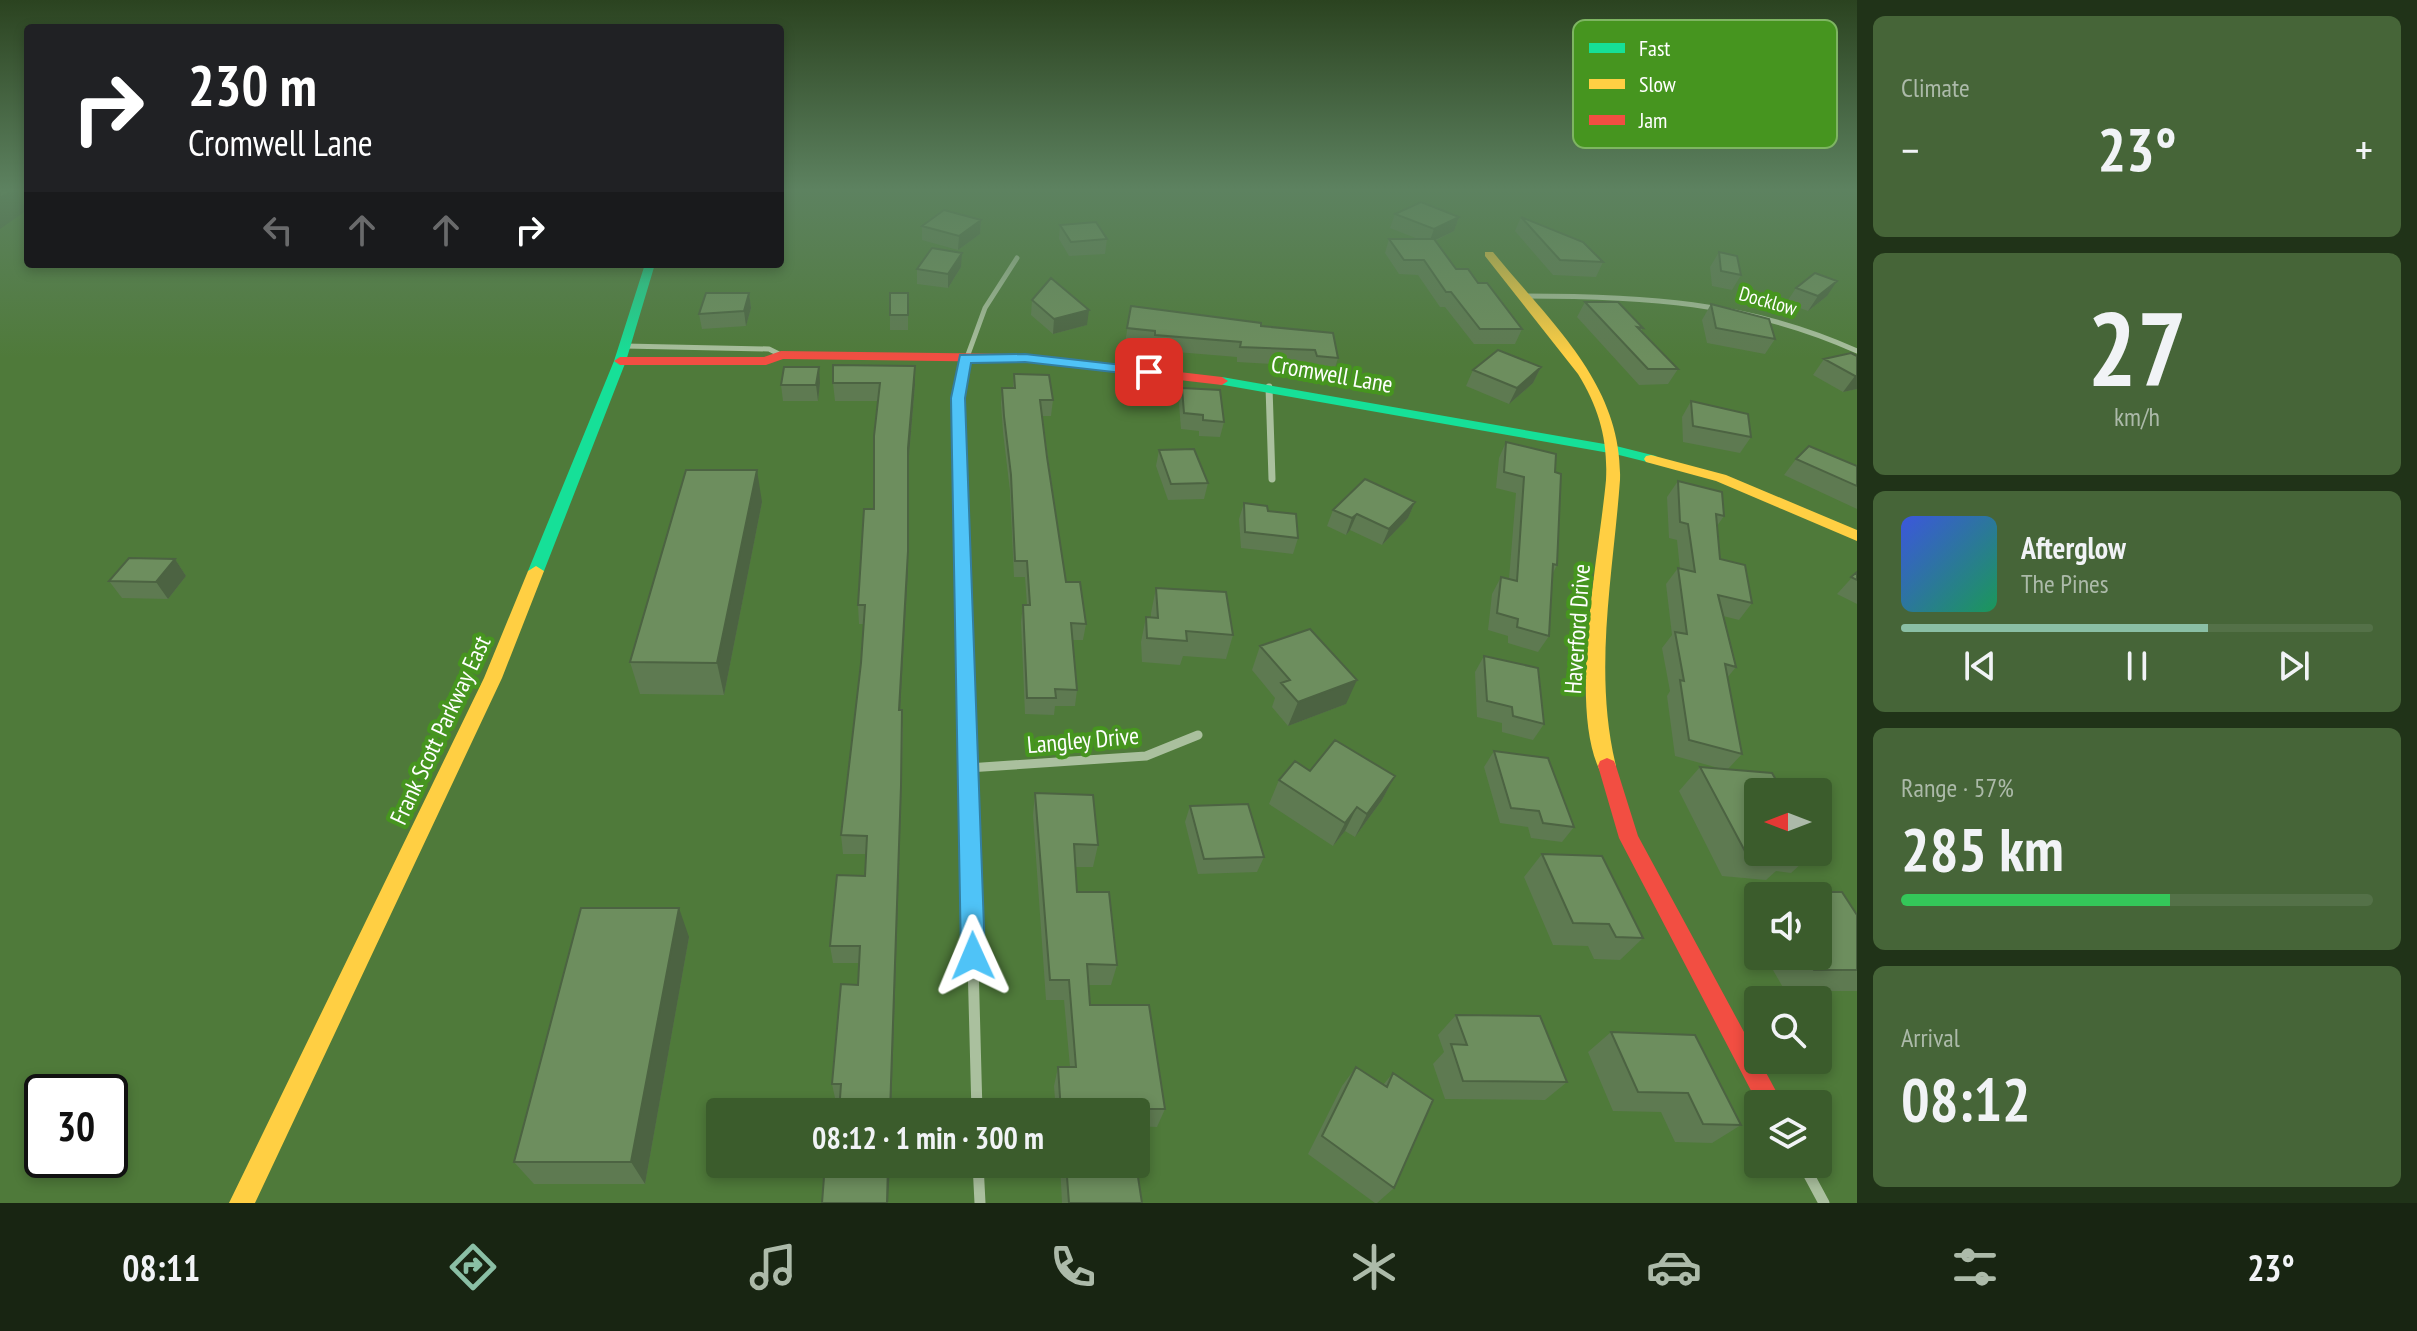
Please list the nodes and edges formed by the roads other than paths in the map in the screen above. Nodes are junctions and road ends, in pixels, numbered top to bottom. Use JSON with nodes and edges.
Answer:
{"nodes":[{"id":1,"x":1489,"y":254,"type":"dead end"},
{"id":2,"x":1017,"y":258,"type":"dead end"},
{"id":3,"x":649,"y":268,"type":"edge"},
{"id":4,"x":1522,"y":296,"type":"junction"},
{"id":5,"x":1857,"y":351,"type":"edge"},
{"id":6,"x":622,"y":353,"type":"junction"},
{"id":7,"x":965,"y":358,"type":"junction"},
{"id":8,"x":1269,"y":387,"type":"junction"},
{"id":9,"x":1616,"y":450,"type":"junction"},
{"id":10,"x":1272,"y":479,"type":"dead end"},
{"id":11,"x":1857,"y":536,"type":"edge"},
{"id":12,"x":1198,"y":735,"type":"dead end"},
{"id":13,"x":968,"y":768,"type":"junction"},
{"id":14,"x":1764,"y":1090,"type":"edge"},
{"id":15,"x":977,"y":1098,"type":"edge"},
{"id":16,"x":979,"y":1178,"type":"edge"},
{"id":17,"x":1811,"y":1178,"type":"edge"},
{"id":18,"x":242,"y":1203,"type":"edge"},
{"id":19,"x":980,"y":1203,"type":"edge"},
{"id":20,"x":1824,"y":1203,"type":"edge"}],
"edges":[{"from":1,"to":4,"type":"street","name":"Haverford Drive"},
{"from":2,"to":7,"type":"street"},
{"from":3,"to":6,"type":"street","name":"Frank Scott Parkway East"},
{"from":4,"to":5,"type":"street","name":"Docklow"},
{"from":4,"to":9,"type":"street","name":"Haverford Drive"},
{"from":6,"to":7,"type":"street","name":"Cromwell Lane"},
{"from":6,"to":18,"type":"street","name":"Frank Scott Parkway East"},
{"from":7,"to":8,"type":"street","name":"Cromwell Lane"},
{"from":7,"to":13,"type":"street"},
{"from":8,"to":9,"type":"street","name":"Cromwell Lane"},
{"from":8,"to":10,"type":"street"},
{"from":9,"to":11,"type":"street","name":"Cromwell Lane"},
{"from":9,"to":14,"type":"street","name":"Haverford Drive"},
{"from":12,"to":13,"type":"street","name":"Langley Drive"},
{"from":13,"to":15,"type":"street"},
{"from":16,"to":19,"type":"street"},
{"from":17,"to":20,"type":"street"}]}
